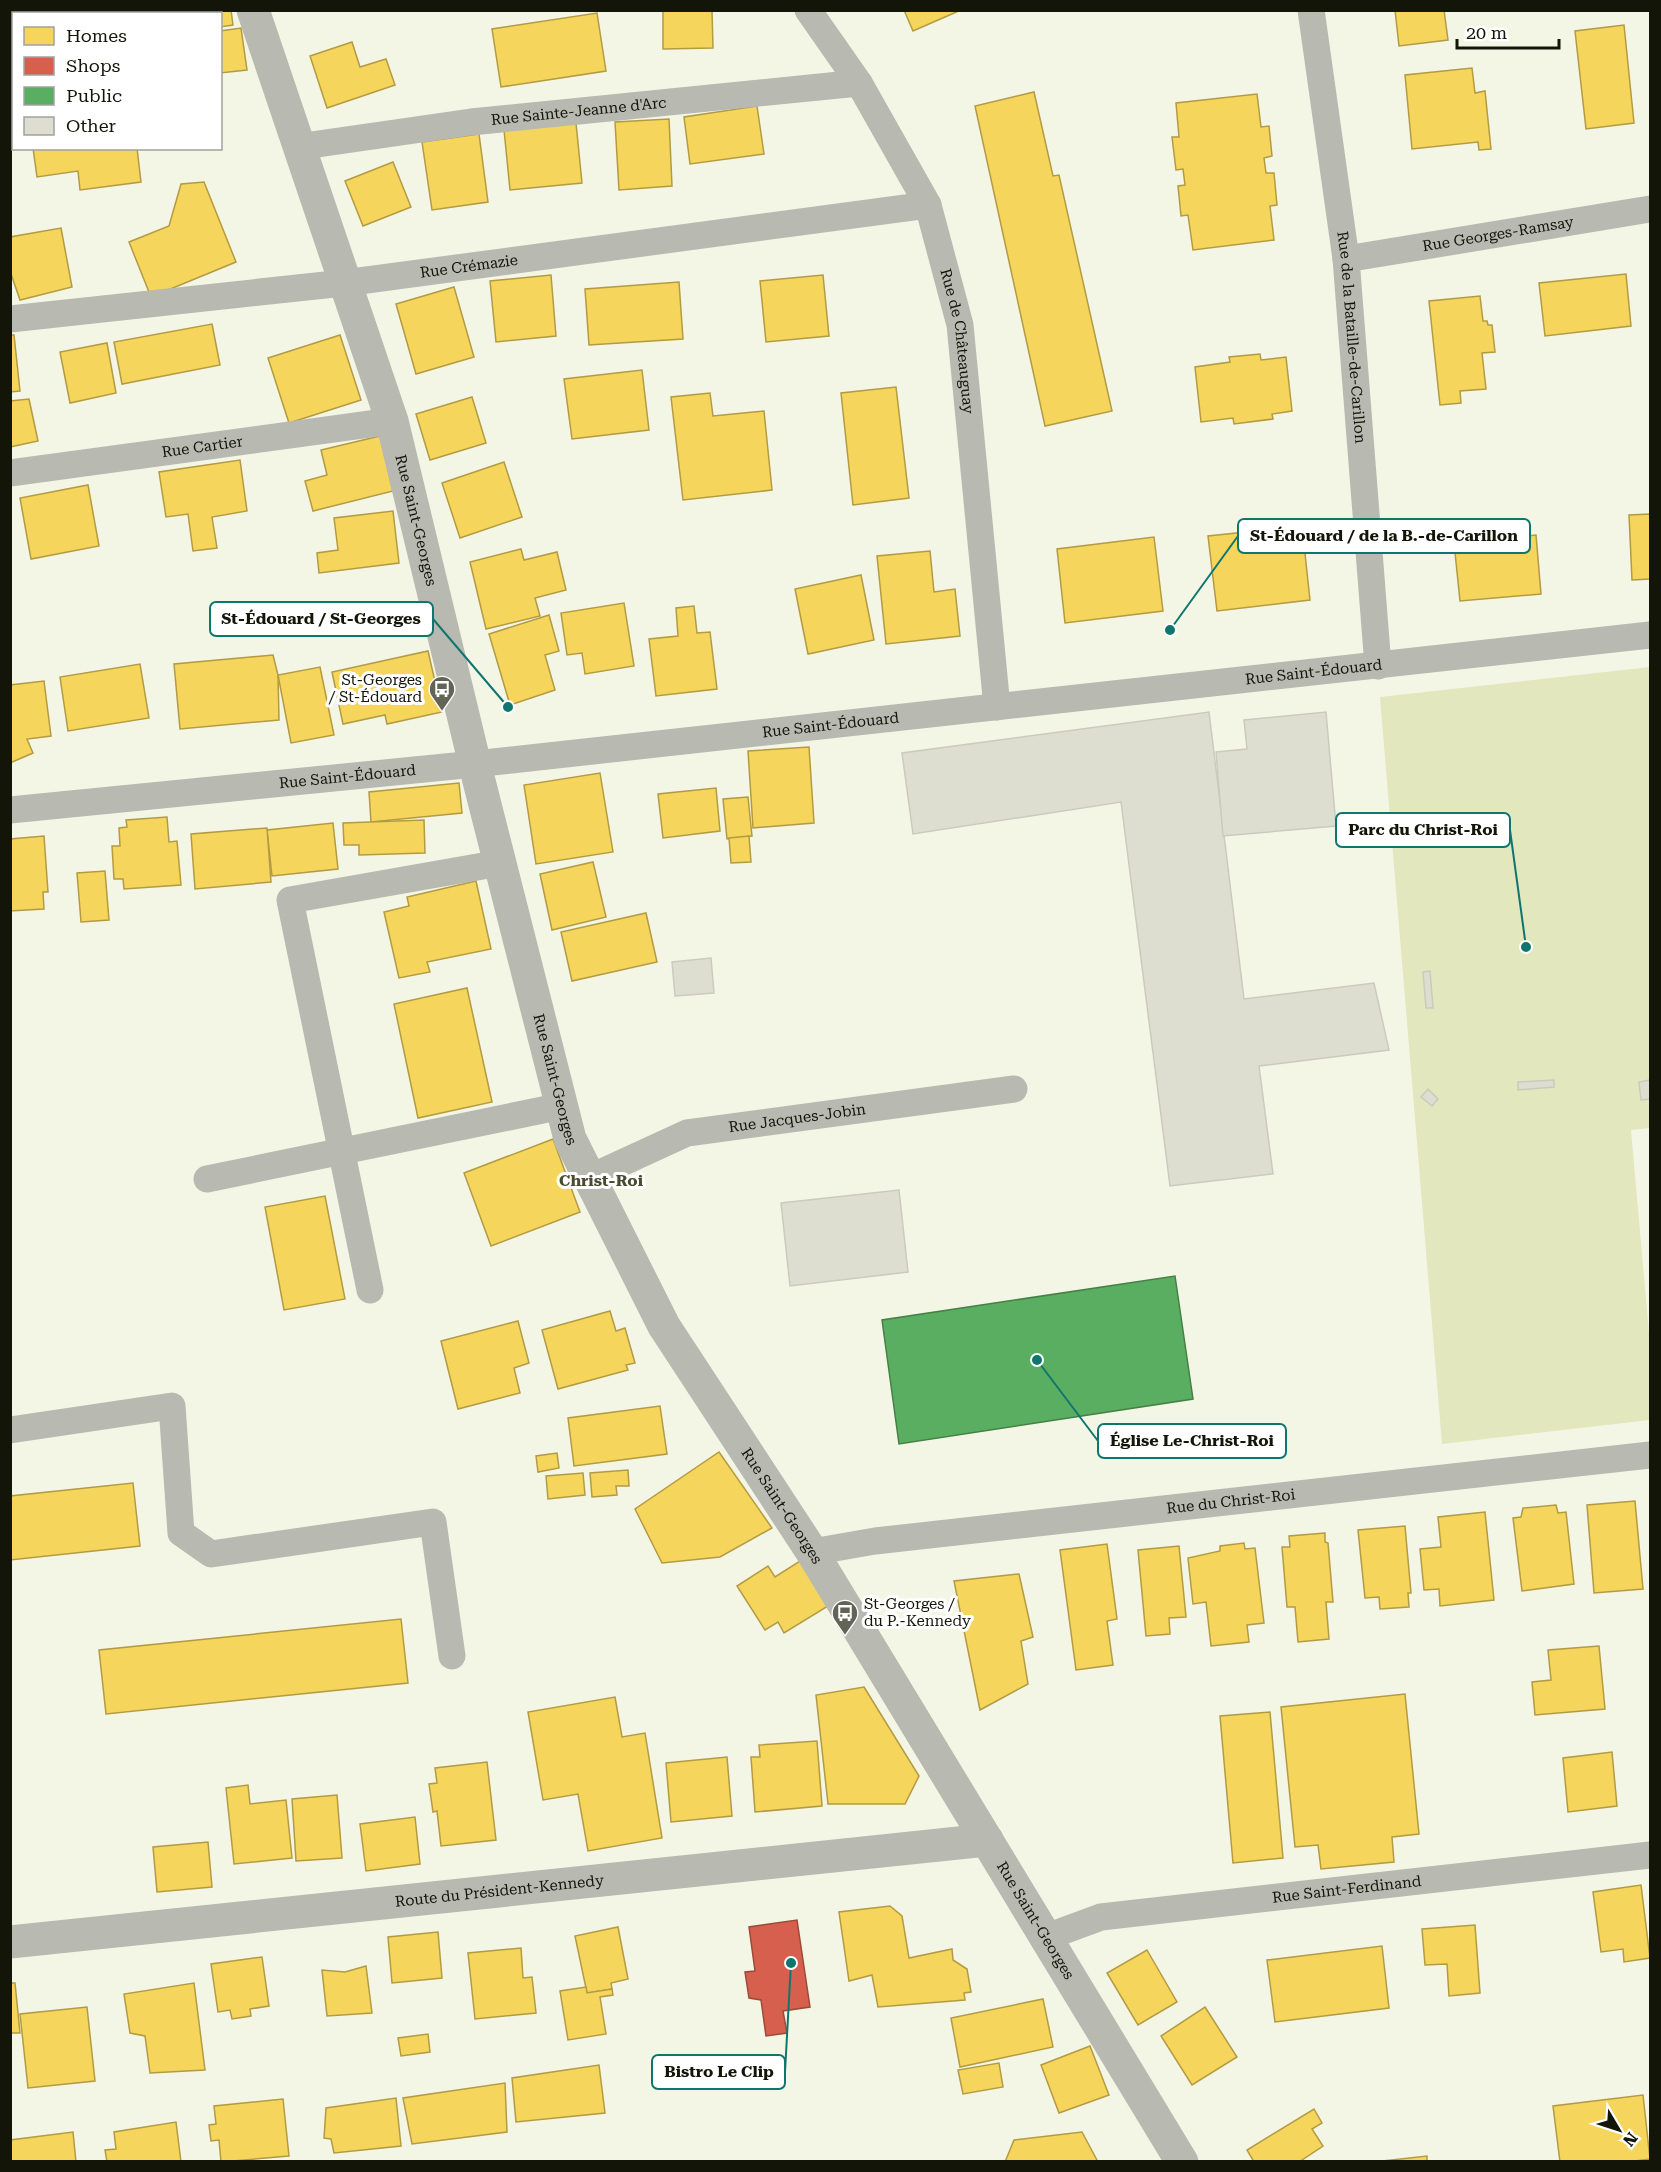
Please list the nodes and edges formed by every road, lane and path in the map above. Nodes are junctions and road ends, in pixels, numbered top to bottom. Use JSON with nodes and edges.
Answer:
{"nodes":[{"id":1,"x":253,"y":10,"type":"edge"},
{"id":2,"x":808,"y":10,"type":"edge"},
{"id":3,"x":1311,"y":10,"type":"edge"},
{"id":4,"x":859,"y":83,"type":"junction"},
{"id":5,"x":297,"y":147,"type":"junction"},
{"id":6,"x":928,"y":205,"type":"junction"},
{"id":7,"x":1650,"y":209,"type":"edge"},
{"id":8,"x":1346,"y":259,"type":"junction"},
{"id":9,"x":344,"y":283,"type":"junction"},
{"id":10,"x":10,"y":319,"type":"edge"},
{"id":11,"x":392,"y":421,"type":"junction"},
{"id":12,"x":10,"y":472,"type":"edge"},
{"id":13,"x":1650,"y":635,"type":"edge"},
{"id":14,"x":1378,"y":666,"type":"junction"},
{"id":15,"x":997,"y":707,"type":"junction"},
{"id":16,"x":475,"y":764,"type":"junction"},
{"id":17,"x":10,"y":810,"type":"edge"},
{"id":18,"x":500,"y":863,"type":"junction"},
{"id":19,"x":1014,"y":1089,"type":"dead end"},
{"id":20,"x":562,"y":1106,"type":"junction"},
{"id":21,"x":342,"y":1151,"type":"junction"},
{"id":22,"x":588,"y":1178,"type":"junction"},
{"id":23,"x":207,"y":1179,"type":"dead end"},
{"id":24,"x":370,"y":1290,"type":"dead end"},
{"id":25,"x":10,"y":1430,"type":"edge"},
{"id":26,"x":1650,"y":1455,"type":"edge"},
{"id":27,"x":812,"y":1552,"type":"junction"},
{"id":28,"x":452,"y":1656,"type":"dead end"},
{"id":29,"x":987,"y":1840,"type":"junction"},
{"id":30,"x":1650,"y":1855,"type":"edge"},
{"id":31,"x":1044,"y":1938,"type":"junction"},
{"id":32,"x":10,"y":1942,"type":"edge"},
{"id":33,"x":1182,"y":2162,"type":"edge"}],
"edges":[{"from":1,"to":5,"type":"street","name":"Rue Saint-Georges"},
{"from":2,"to":4,"type":"street","name":"Rue de Châteauguay"},
{"from":3,"to":8,"type":"street","name":"Rue de la Bataille-de-Carillon"},
{"from":4,"to":5,"type":"street","name":"Rue Sainte-Jeanne d'Arc"},
{"from":4,"to":6,"type":"street","name":"Rue de Châteauguay"},
{"from":5,"to":9,"type":"street","name":"Rue Saint-Georges"},
{"from":6,"to":9,"type":"street","name":"Rue Crémazie"},
{"from":6,"to":15,"type":"street","name":"Rue de Châteauguay"},
{"from":7,"to":8,"type":"street","name":"Rue Georges-Ramsay"},
{"from":8,"to":14,"type":"street","name":"Rue de la Bataille-de-Carillon"},
{"from":9,"to":10,"type":"street","name":"Rue Crémazie"},
{"from":9,"to":11,"type":"street","name":"Rue Saint-Georges"},
{"from":11,"to":12,"type":"street","name":"Rue Cartier"},
{"from":11,"to":16,"type":"street","name":"Rue Saint-Georges"},
{"from":13,"to":14,"type":"street","name":"Rue Saint-Édouard"},
{"from":14,"to":15,"type":"street","name":"Rue Saint-Édouard"},
{"from":15,"to":16,"type":"street","name":"Rue Saint-Édouard"},
{"from":16,"to":17,"type":"street","name":"Rue Saint-Édouard"},
{"from":16,"to":18,"type":"street","name":"Rue Saint-Georges"},
{"from":18,"to":20,"type":"street","name":"Rue Saint-Georges"},
{"from":18,"to":21,"type":"street"},
{"from":19,"to":22,"type":"street","name":"Rue Jacques-Jobin"},
{"from":20,"to":21,"type":"street"},
{"from":20,"to":22,"type":"street","name":"Rue Saint-Georges"},
{"from":21,"to":23,"type":"street"},
{"from":21,"to":24,"type":"street"},
{"from":22,"to":27,"type":"street","name":"Rue Saint-Georges"},
{"from":25,"to":28,"type":"street"},
{"from":26,"to":27,"type":"street","name":"Rue du Christ-Roi"},
{"from":27,"to":29,"type":"street","name":"Rue Saint-Georges"},
{"from":29,"to":31,"type":"street","name":"Rue Saint-Georges"},
{"from":29,"to":32,"type":"street","name":"Route du Président-Kennedy"},
{"from":30,"to":31,"type":"street","name":"Rue Saint-Ferdinand"},
{"from":31,"to":33,"type":"street","name":"Rue Saint-Georges"}]}
